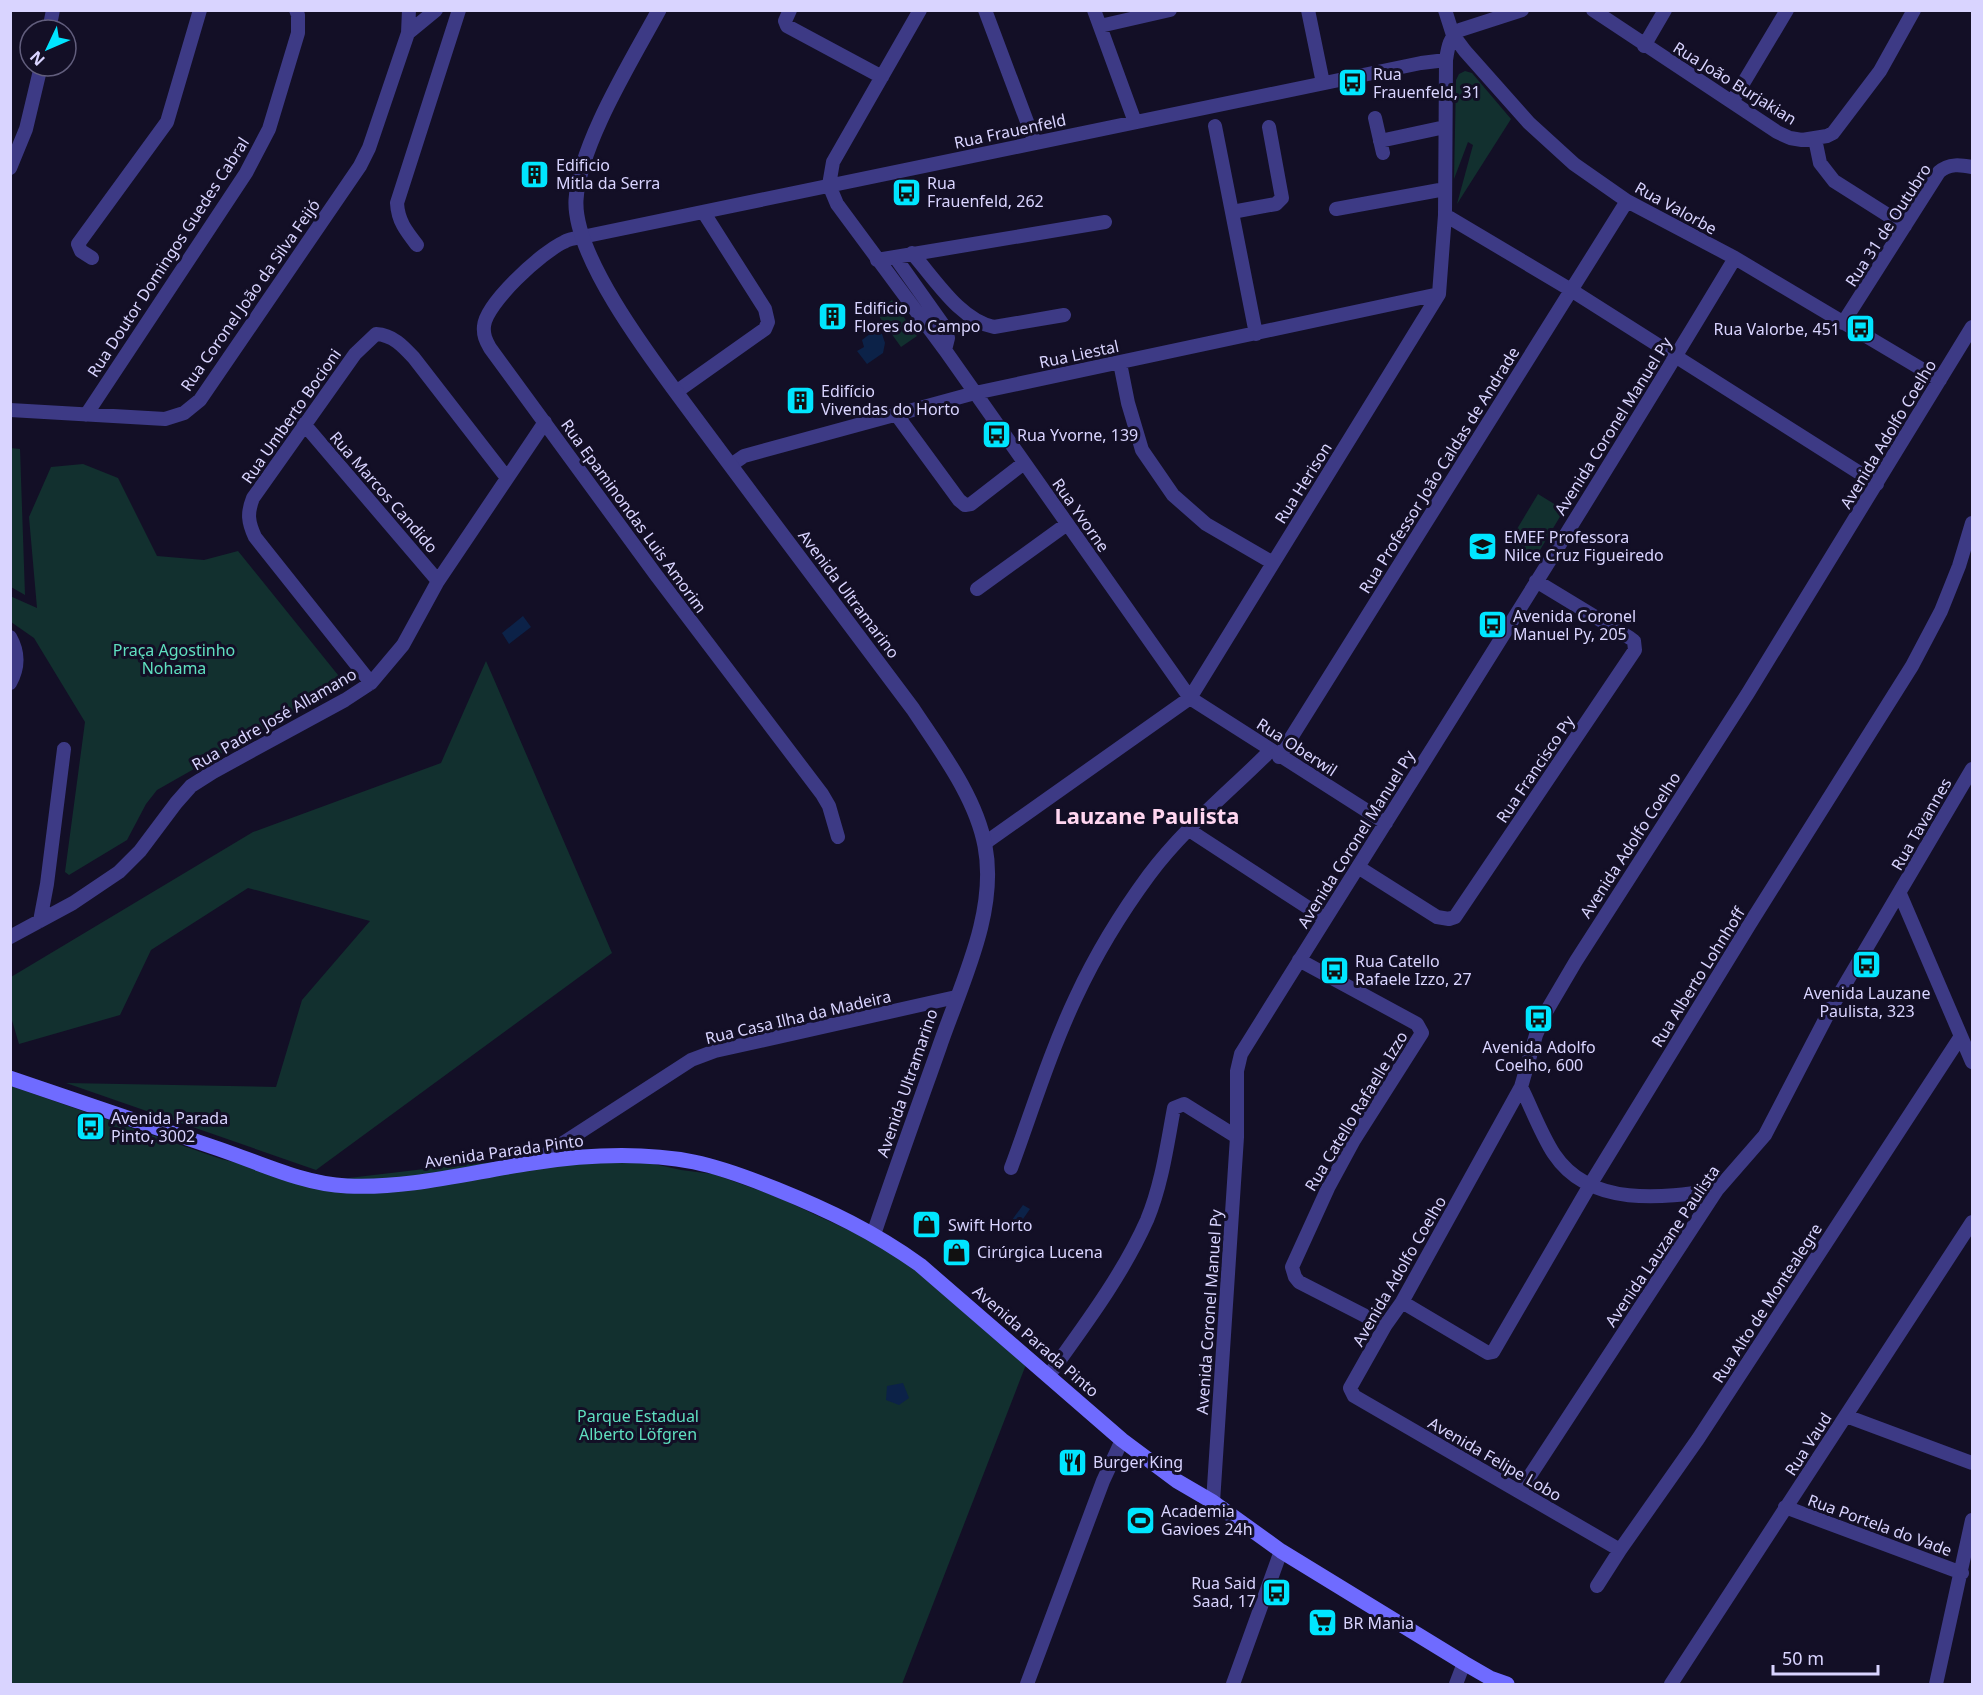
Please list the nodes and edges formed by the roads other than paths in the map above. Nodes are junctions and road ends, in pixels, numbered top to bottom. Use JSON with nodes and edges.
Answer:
{"nodes":[{"id":1,"x":200,"y":10,"type":"edge"},
{"id":2,"x":296,"y":10,"type":"edge"},
{"id":3,"x":409,"y":10,"type":"edge"},
{"id":4,"x":436,"y":10,"type":"edge"},
{"id":5,"x":459,"y":10,"type":"edge"},
{"id":6,"x":659,"y":10,"type":"edge"},
{"id":7,"x":790,"y":10,"type":"edge"},
{"id":8,"x":920,"y":10,"type":"edge"},
{"id":9,"x":985,"y":10,"type":"edge"},
{"id":10,"x":1094,"y":10,"type":"edge"},
{"id":11,"x":1170,"y":10,"type":"edge"},
{"id":12,"x":1308,"y":10,"type":"edge"},
{"id":13,"x":1445,"y":10,"type":"edge"},
{"id":14,"x":1522,"y":10,"type":"edge"},
{"id":15,"x":1593,"y":10,"type":"edge"},
{"id":16,"x":1665,"y":10,"type":"edge"},
{"id":17,"x":1787,"y":10,"type":"edge"},
{"id":18,"x":1914,"y":10,"type":"edge"},
{"id":19,"x":1100,"y":26,"type":"junction"},
{"id":20,"x":408,"y":33,"type":"junction"},
{"id":21,"x":1453,"y":35,"type":"junction"},
{"id":22,"x":1644,"y":45,"type":"junction"},
{"id":23,"x":1446,"y":60,"type":"junction"},
{"id":24,"x":882,"y":77,"type":"junction"},
{"id":25,"x":37,"y":78,"type":"edge"},
{"id":26,"x":1323,"y":83,"type":"junction"},
{"id":27,"x":1732,"y":102,"type":"junction"},
{"id":28,"x":1375,"y":118,"type":"dead end"},
{"id":29,"x":1135,"y":122,"type":"junction"},
{"id":30,"x":1215,"y":126,"type":"dead end"},
{"id":31,"x":1269,"y":127,"type":"dead end"},
{"id":32,"x":1445,"y":127,"type":"junction"},
{"id":33,"x":1815,"y":139,"type":"junction"},
{"id":34,"x":1035,"y":143,"type":"junction"},
{"id":35,"x":1972,"y":167,"type":"edge"},
{"id":36,"x":10,"y":168,"type":"edge"},
{"id":37,"x":829,"y":185,"type":"junction"},
{"id":38,"x":1445,"y":189,"type":"junction"},
{"id":39,"x":1627,"y":201,"type":"junction"},
{"id":40,"x":1336,"y":210,"type":"dead end"},
{"id":41,"x":1232,"y":212,"type":"junction"},
{"id":42,"x":704,"y":213,"type":"junction"},
{"id":43,"x":1444,"y":215,"type":"junction"},
{"id":44,"x":1105,"y":222,"type":"dead end"},
{"id":45,"x":1905,"y":226,"type":"junction"},
{"id":46,"x":582,"y":237,"type":"junction"},
{"id":47,"x":417,"y":246,"type":"dead end"},
{"id":48,"x":912,"y":253,"type":"junction"},
{"id":49,"x":895,"y":257,"type":"junction"},
{"id":50,"x":92,"y":258,"type":"dead end"},
{"id":51,"x":1735,"y":258,"type":"junction"},
{"id":52,"x":877,"y":260,"type":"junction"},
{"id":53,"x":1571,"y":290,"type":"junction"},
{"id":54,"x":1439,"y":294,"type":"junction"},
{"id":55,"x":1064,"y":315,"type":"dead end"},
{"id":56,"x":1844,"y":323,"type":"junction"},
{"id":57,"x":1972,"y":327,"type":"edge"},
{"id":58,"x":1256,"y":334,"type":"junction"},
{"id":59,"x":945,"y":350,"type":"junction"},
{"id":60,"x":1675,"y":357,"type":"junction"},
{"id":61,"x":1120,"y":363,"type":"junction"},
{"id":62,"x":1940,"y":380,"type":"junction"},
{"id":63,"x":676,"y":392,"type":"junction"},
{"id":64,"x":975,"y":393,"type":"junction"},
{"id":65,"x":10,"y":410,"type":"edge"},
{"id":66,"x":896,"y":414,"type":"junction"},
{"id":67,"x":86,"y":415,"type":"junction"},
{"id":68,"x":545,"y":422,"type":"junction"},
{"id":69,"x":304,"y":424,"type":"junction"},
{"id":70,"x":1024,"y":463,"type":"junction"},
{"id":71,"x":731,"y":465,"type":"junction"},
{"id":72,"x":507,"y":478,"type":"junction"},
{"id":73,"x":1877,"y":484,"type":"junction"},
{"id":74,"x":1972,"y":523,"type":"edge"},
{"id":75,"x":1067,"y":524,"type":"junction"},
{"id":76,"x":1273,"y":563,"type":"junction"},
{"id":77,"x":438,"y":581,"type":"junction"},
{"id":78,"x":1536,"y":581,"type":"junction"},
{"id":79,"x":977,"y":590,"type":"dead end"},
{"id":80,"x":10,"y":637,"type":"edge"},
{"id":81,"x":10,"y":683,"type":"edge"},
{"id":82,"x":371,"y":683,"type":"junction"},
{"id":83,"x":1190,"y":698,"type":"junction"},
{"id":84,"x":64,"y":749,"type":"dead end"},
{"id":85,"x":1275,"y":754,"type":"junction"},
{"id":86,"x":1972,"y":769,"type":"edge"},
{"id":87,"x":1386,"y":824,"type":"junction"},
{"id":88,"x":1189,"y":830,"type":"junction"},
{"id":89,"x":838,"y":837,"type":"dead end"},
{"id":90,"x":985,"y":843,"type":"junction"},
{"id":91,"x":1358,"y":867,"type":"junction"},
{"id":92,"x":1900,"y":894,"type":"junction"},
{"id":93,"x":1324,"y":918,"type":"junction"},
{"id":94,"x":40,"y":921,"type":"junction"},
{"id":95,"x":10,"y":937,"type":"edge"},
{"id":96,"x":1299,"y":960,"type":"junction"},
{"id":97,"x":957,"y":997,"type":"junction"},
{"id":98,"x":1966,"y":1041,"type":"edge"},
{"id":99,"x":1972,"y":1062,"type":"edge"},
{"id":100,"x":10,"y":1078,"type":"edge"},
{"id":101,"x":1521,"y":1088,"type":"junction"},
{"id":102,"x":1237,"y":1137,"type":"junction"},
{"id":103,"x":532,"y":1163,"type":"junction"},
{"id":104,"x":1011,"y":1168,"type":"dead end"},
{"id":105,"x":1590,"y":1185,"type":"junction"},
{"id":106,"x":1717,"y":1190,"type":"junction"},
{"id":107,"x":1972,"y":1222,"type":"edge"},
{"id":108,"x":874,"y":1233,"type":"junction"},
{"id":109,"x":1402,"y":1302,"type":"junction"},
{"id":110,"x":1385,"y":1326,"type":"junction"},
{"id":111,"x":1048,"y":1375,"type":"junction"},
{"id":112,"x":1354,"y":1396,"type":"joint"},
{"id":113,"x":1845,"y":1416,"type":"junction"},
{"id":114,"x":1122,"y":1440,"type":"junction"},
{"id":115,"x":1972,"y":1463,"type":"edge"},
{"id":116,"x":1520,"y":1491,"type":"junction"},
{"id":117,"x":1213,"y":1502,"type":"junction"},
{"id":118,"x":1785,"y":1508,"type":"junction"},
{"id":119,"x":1972,"y":1520,"type":"edge"},
{"id":120,"x":1620,"y":1550,"type":"junction"},
{"id":121,"x":1281,"y":1551,"type":"junction"},
{"id":122,"x":1962,"y":1573,"type":"junction"},
{"id":123,"x":1597,"y":1586,"type":"dead end"},
{"id":124,"x":1464,"y":1663,"type":"junction"},
{"id":125,"x":1027,"y":1684,"type":"edge"},
{"id":126,"x":1233,"y":1684,"type":"edge"},
{"id":127,"x":1456,"y":1684,"type":"edge"},
{"id":128,"x":1507,"y":1684,"type":"edge"},
{"id":129,"x":1671,"y":1684,"type":"edge"},
{"id":130,"x":1936,"y":1684,"type":"edge"}],
"edges":[{"from":1,"to":50,"type":"street"},
{"from":2,"to":67,"type":"street","name":"Rua Doutor Domingos Guedes Cabral"},
{"from":3,"to":20,"type":"street","name":"Rua Coronel João da Silva Feijó"},
{"from":4,"to":20,"type":"street"},
{"from":5,"to":47,"type":"street"},
{"from":6,"to":46,"type":"street","name":"Avenida Ultramarino"},
{"from":7,"to":24,"type":"street"},
{"from":8,"to":24,"type":"street"},
{"from":9,"to":34,"type":"street"},
{"from":10,"to":19,"type":"street"},
{"from":11,"to":19,"type":"street"},
{"from":12,"to":26,"type":"street"},
{"from":13,"to":21,"type":"street","name":"Rua Valorbe"},
{"from":14,"to":21,"type":"street"},
{"from":15,"to":22,"type":"street","name":"Rua João Burjakian"},
{"from":16,"to":22,"type":"street"},
{"from":17,"to":27,"type":"street"},
{"from":18,"to":33,"type":"street"},
{"from":19,"to":29,"type":"street"},
{"from":20,"to":67,"type":"street","name":"Rua Coronel João da Silva Feijó"},
{"from":21,"to":23,"type":"street","name":"Rua Herison"},
{"from":21,"to":39,"type":"street","name":"Rua Valorbe"},
{"from":22,"to":27,"type":"street","name":"Rua João Burjakian"},
{"from":23,"to":26,"type":"street","name":"Rua Frauenfeld"},
{"from":23,"to":32,"type":"street","name":"Rua Herison"},
{"from":24,"to":37,"type":"street"},
{"from":25,"to":36,"type":"street"},
{"from":26,"to":29,"type":"street","name":"Rua Frauenfeld"},
{"from":27,"to":33,"type":"street","name":"Rua João Burjakian"},
{"from":28,"to":32,"type":"street"},
{"from":29,"to":34,"type":"street","name":"Rua Frauenfeld"},
{"from":30,"to":41,"type":"street"},
{"from":31,"to":41,"type":"street"},
{"from":32,"to":38,"type":"street","name":"Rua Herison"},
{"from":33,"to":45,"type":"street"},
{"from":34,"to":37,"type":"street","name":"Rua Frauenfeld"},
{"from":35,"to":45,"type":"street","name":"Rua 31 de Outubro"},
{"from":37,"to":42,"type":"street","name":"Rua Frauenfeld"},
{"from":37,"to":52,"type":"street","name":"Rua Yvorne"},
{"from":38,"to":40,"type":"street"},
{"from":38,"to":43,"type":"street","name":"Rua Herison"},
{"from":39,"to":51,"type":"street","name":"Rua Valorbe"},
{"from":39,"to":53,"type":"street","name":"Rua Professor João Caldas de Andrade"},
{"from":41,"to":58,"type":"street"},
{"from":42,"to":46,"type":"street","name":"Rua Frauenfeld"},
{"from":42,"to":63,"type":"street"},
{"from":43,"to":53,"type":"street"},
{"from":43,"to":54,"type":"street","name":"Rua Herison"},
{"from":44,"to":48,"type":"street"},
{"from":45,"to":56,"type":"street","name":"Rua 31 de Outubro"},
{"from":46,"to":63,"type":"street","name":"Avenida Ultramarino"},
{"from":46,"to":68,"type":"street","name":"Rua Epaminondas Luis Amorim"},
{"from":48,"to":49,"type":"street"},
{"from":48,"to":55,"type":"street"},
{"from":49,"to":52,"type":"street"},
{"from":49,"to":59,"type":"street","name":"Rua Yvorne"},
{"from":51,"to":56,"type":"street","name":"Rua Valorbe"},
{"from":51,"to":60,"type":"street","name":"Avenida Coronel Manuel Py"},
{"from":52,"to":59,"type":"street","name":"Rua Yvorne"},
{"from":53,"to":60,"type":"street"},
{"from":53,"to":85,"type":"street","name":"Rua Professor João Caldas de Andrade"},
{"from":54,"to":58,"type":"street","name":"Rua Liestal"},
{"from":54,"to":76,"type":"street","name":"Rua Herison"},
{"from":56,"to":62,"type":"street","name":"Rua Valorbe"},
{"from":57,"to":62,"type":"street","name":"Avenida Adolfo Coelho"},
{"from":58,"to":61,"type":"street","name":"Rua Liestal"},
{"from":59,"to":64,"type":"street","name":"Rua Yvorne"},
{"from":60,"to":73,"type":"street"},
{"from":60,"to":78,"type":"street","name":"Avenida Coronel Manuel Py"},
{"from":61,"to":64,"type":"street","name":"Rua Liestal"},
{"from":61,"to":76,"type":"street"},
{"from":62,"to":73,"type":"street","name":"Avenida Adolfo Coelho"},
{"from":63,"to":71,"type":"street","name":"Avenida Ultramarino"},
{"from":64,"to":66,"type":"street","name":"Rua Liestal"},
{"from":64,"to":70,"type":"street","name":"Rua Yvorne"},
{"from":65,"to":67,"type":"street","name":"Rua Coronel João da Silva Feijó"},
{"from":66,"to":70,"type":"street"},
{"from":66,"to":71,"type":"street","name":"Rua Liestal"},
{"from":68,"to":72,"type":"street","name":"Rua Padre José Allamano"},
{"from":68,"to":89,"type":"street","name":"Rua Epaminondas Luis Amorim"},
{"from":69,"to":72,"type":"street","name":"Rua Umberto Bocioni"},
{"from":69,"to":77,"type":"street","name":"Rua Marcos Candido"},
{"from":69,"to":82,"type":"street","name":"Rua Umberto Bocioni"},
{"from":70,"to":75,"type":"street","name":"Rua Yvorne"},
{"from":71,"to":90,"type":"street","name":"Avenida Ultramarino"},
{"from":72,"to":77,"type":"street","name":"Rua Padre José Allamano"},
{"from":73,"to":101,"type":"street","name":"Avenida Adolfo Coelho"},
{"from":74,"to":105,"type":"street","name":"Rua Alberto Lohnhoff"},
{"from":75,"to":79,"type":"street"},
{"from":75,"to":83,"type":"street","name":"Rua Yvorne"},
{"from":76,"to":83,"type":"street","name":"Rua Herison"},
{"from":77,"to":82,"type":"street","name":"Rua Padre José Allamano"},
{"from":78,"to":87,"type":"street","name":"Avenida Coronel Manuel Py"},
{"from":78,"to":91,"type":"street","name":"Rua Francisco Py"},
{"from":80,"to":81,"type":"street"},
{"from":82,"to":94,"type":"street","name":"Rua Padre José Allamano"},
{"from":83,"to":85,"type":"street","name":"Rua Oberwil"},
{"from":83,"to":90,"type":"street","name":"Rua Herison"},
{"from":84,"to":94,"type":"street"},
{"from":85,"to":87,"type":"street","name":"Rua Oberwil"},
{"from":85,"to":88,"type":"street","name":"Rua Professor João Caldas de Andrade"},
{"from":86,"to":92,"type":"street","name":"Rua Tavannes"},
{"from":87,"to":91,"type":"street","name":"Avenida Coronel Manuel Py"},
{"from":88,"to":93,"type":"street"},
{"from":88,"to":104,"type":"street","name":"Rua Professor João Caldas de Andrade"},
{"from":90,"to":97,"type":"street","name":"Avenida Ultramarino"},
{"from":91,"to":93,"type":"street","name":"Avenida Coronel Manuel Py"},
{"from":92,"to":98,"type":"street","name":"Rua Tavannes"},
{"from":92,"to":106,"type":"street","name":"Avenida Lauzane Paulista"},
{"from":93,"to":96,"type":"street","name":"Avenida Coronel Manuel Py"},
{"from":94,"to":95,"type":"street","name":"Rua Padre José Allamano"},
{"from":96,"to":102,"type":"street","name":"Avenida Coronel Manuel Py"},
{"from":96,"to":110,"type":"street","name":"Rua Catello Rafaelle Izzo"},
{"from":97,"to":103,"type":"street","name":"Rua Casa Ilha da Madeira"},
{"from":97,"to":108,"type":"street","name":"Avenida Ultramarino"},
{"from":98,"to":99,"type":"street","name":"Rua Tavannes"},
{"from":98,"to":120,"type":"street","name":"Rua Alto de Montealegre"},
{"from":100,"to":103,"type":"main road","name":"Avenida Parada Pinto"},
{"from":101,"to":105,"type":"street"},
{"from":101,"to":109,"type":"street","name":"Avenida Adolfo Coelho"},
{"from":102,"to":111,"type":"street"},
{"from":102,"to":117,"type":"street","name":"Avenida Coronel Manuel Py"},
{"from":103,"to":108,"type":"main road","name":"Avenida Parada Pinto"},
{"from":105,"to":106,"type":"street"},
{"from":105,"to":109,"type":"street","name":"Rua Alberto Lohnhoff"},
{"from":106,"to":116,"type":"street","name":"Avenida Lauzane Paulista"},
{"from":107,"to":113,"type":"street","name":"Rua Vaud"},
{"from":108,"to":111,"type":"main road","name":"Avenida Parada Pinto"},
{"from":109,"to":110,"type":"street","name":"Avenida Adolfo Coelho"},
{"from":110,"to":112,"type":"street","name":"Avenida Adolfo Coelho"},
{"from":111,"to":114,"type":"main road","name":"Avenida Parada Pinto"},
{"from":112,"to":116,"type":"street","name":"Avenida Felipe Lobo"},
{"from":113,"to":115,"type":"street"},
{"from":113,"to":118,"type":"street","name":"Rua Vaud"},
{"from":114,"to":117,"type":"main road","name":"Avenida Parada Pinto"},
{"from":114,"to":125,"type":"street"},
{"from":116,"to":120,"type":"street","name":"Avenida Felipe Lobo"},
{"from":117,"to":121,"type":"main road","name":"Avenida Parada Pinto"},
{"from":118,"to":122,"type":"street","name":"Rua Portela do Vade"},
{"from":118,"to":129,"type":"street","name":"Rua Vaud"},
{"from":119,"to":122,"type":"street"},
{"from":120,"to":123,"type":"street","name":"Rua Alto de Montealegre"},
{"from":121,"to":124,"type":"main road","name":"Avenida Parada Pinto"},
{"from":121,"to":126,"type":"street"},
{"from":122,"to":130,"type":"street"},
{"from":124,"to":127,"type":"street"},
{"from":124,"to":128,"type":"main road","name":"Avenida Parada Pinto"}]}
